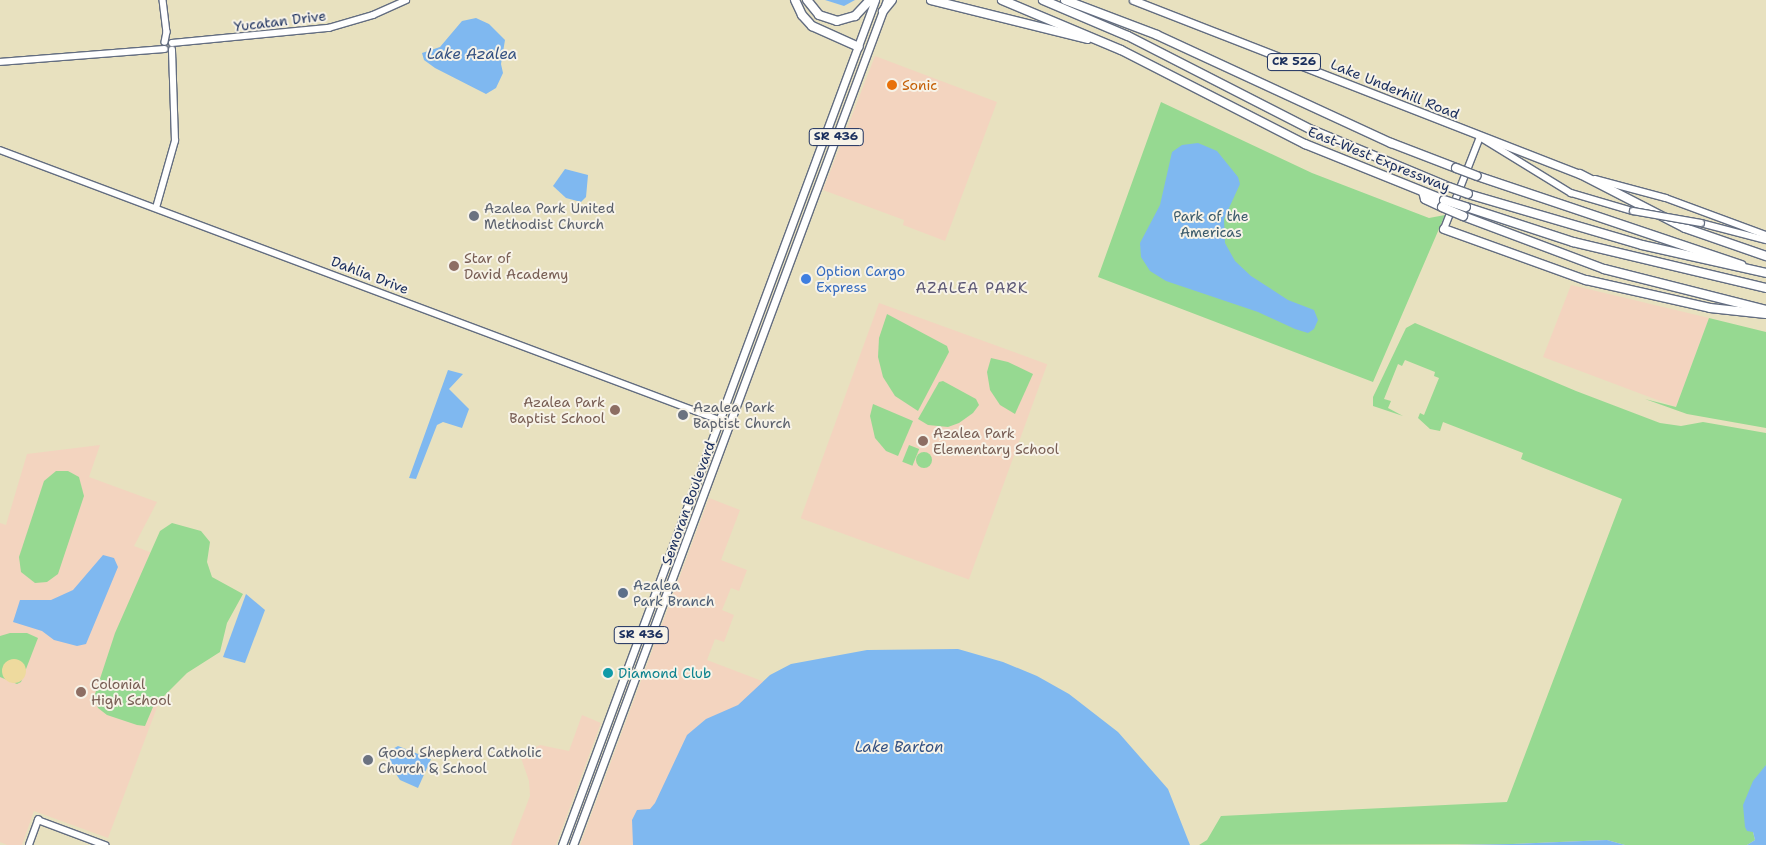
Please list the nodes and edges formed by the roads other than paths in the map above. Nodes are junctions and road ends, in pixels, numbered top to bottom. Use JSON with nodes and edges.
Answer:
{"nodes":[{"id":1,"x":163,"y":0,"type":"edge"},
{"id":2,"x":406,"y":0,"type":"edge"},
{"id":3,"x":795,"y":0,"type":"edge"},
{"id":4,"x":807,"y":0,"type":"edge"},
{"id":5,"x":870,"y":0,"type":"edge"},
{"id":6,"x":875,"y":0,"type":"edge"},
{"id":7,"x":887,"y":0,"type":"edge"},
{"id":8,"x":892,"y":0,"type":"edge"},
{"id":9,"x":931,"y":0,"type":"edge"},
{"id":10,"x":1002,"y":0,"type":"edge"},
{"id":11,"x":1043,"y":0,"type":"edge"},
{"id":12,"x":1065,"y":0,"type":"edge"},
{"id":13,"x":1133,"y":0,"type":"edge"},
{"id":14,"x":883,"y":11,"type":"junction"},
{"id":15,"x":168,"y":46,"type":"junction"},
{"id":16,"x":859,"y":47,"type":"junction"},
{"id":17,"x":868,"y":50,"type":"junction"},
{"id":18,"x":1121,"y":50,"type":"junction"},
{"id":19,"x":0,"y":62,"type":"edge"},
{"id":20,"x":1480,"y":137,"type":"junction"},
{"id":21,"x":0,"y":150,"type":"edge"},
{"id":22,"x":1580,"y":174,"type":"junction"},
{"id":23,"x":1443,"y":203,"type":"junction"},
{"id":24,"x":156,"y":208,"type":"junction"},
{"id":25,"x":1444,"y":229,"type":"joint"},
{"id":26,"x":1766,"y":235,"type":"edge"},
{"id":27,"x":1766,"y":240,"type":"edge"},
{"id":28,"x":1766,"y":256,"type":"edge"},
{"id":29,"x":1763,"y":273,"type":"edge"},
{"id":30,"x":1766,"y":288,"type":"edge"},
{"id":31,"x":1766,"y":310,"type":"edge"},
{"id":32,"x":1766,"y":314,"type":"edge"},
{"id":33,"x":720,"y":420,"type":"junction"},
{"id":34,"x":730,"y":424,"type":"junction"},
{"id":35,"x":667,"y":564,"type":"junction"},
{"id":36,"x":658,"y":588,"type":"junction"},
{"id":37,"x":669,"y":588,"type":"junction"},
{"id":38,"x":660,"y":613,"type":"junction"},
{"id":39,"x":601,"y":739,"type":"junction"},
{"id":40,"x":596,"y":754,"type":"junction"},
{"id":41,"x":606,"y":757,"type":"junction"},
{"id":42,"x":600,"y":772,"type":"junction"},
{"id":43,"x":101,"y":844,"type":"edge"},
{"id":44,"x":29,"y":845,"type":"edge"},
{"id":45,"x":562,"y":845,"type":"edge"},
{"id":46,"x":573,"y":845,"type":"edge"}],
"edges":[{"from":1,"to":15,"type":"street"},
{"from":2,"to":15,"type":"street","name":"Yucatan Drive"},
{"from":3,"to":16,"type":"highway"},
{"from":4,"to":5,"type":"highway"},
{"from":6,"to":16,"type":"main road","name":"Semoran Boulevard","number":"SR 436"},
{"from":7,"to":14,"type":"main road","name":"Semoran Boulevard","number":"SR 436"},
{"from":8,"to":14,"type":"highway"},
{"from":9,"to":18,"type":"highway"},
{"from":10,"to":18,"type":"highway","name":"East-West Expressway"},
{"from":11,"to":29,"type":"highway","name":"East-West Expressway","bridge":true},
{"from":12,"to":29,"type":"highway","bridge":true},
{"from":13,"to":20,"type":"main road","name":"Lake Underhill Road","number":"CR 526"},
{"from":14,"to":17,"type":"main road","name":"Semoran Boulevard","number":"SR 436"},
{"from":15,"to":19,"type":"street","name":"Yucatan Drive"},
{"from":15,"to":24,"type":"street"},
{"from":16,"to":17,"type":"main road"},
{"from":16,"to":33,"type":"main road","name":"Semoran Boulevard","number":"SR 436"},
{"from":17,"to":34,"type":"main road","name":"Semoran Boulevard","number":"SR 436"},
{"from":18,"to":23,"type":"highway","name":"East-West Expressway"},
{"from":20,"to":22,"type":"main road","name":"Lake Underhill Road","number":"CR 526"},
{"from":20,"to":25,"type":"street"},
{"from":20,"to":27,"type":"street","name":"Lake Underhill Road","number":"CR 526","bridge":true},
{"from":21,"to":24,"type":"street","name":"Dahlia Drive"},
{"from":22,"to":26,"type":"street","name":"Lake Underhill Road","number":"CR 526"},
{"from":22,"to":28,"type":"highway"},
{"from":23,"to":30,"type":"highway","name":"East-West Expressway","bridge":true},
{"from":23,"to":31,"type":"highway","bridge":true},
{"from":24,"to":33,"type":"street","name":"Dahlia Drive"},
{"from":25,"to":32,"type":"highway"},
{"from":33,"to":34,"type":"street","name":"Dahlia Drive"},
{"from":33,"to":35,"type":"main road","name":"Semoran Boulevard","number":"SR 436"},
{"from":34,"to":37,"type":"main road","name":"Semoran Boulevard","number":"SR 436"},
{"from":35,"to":36,"type":"main road","name":"Semoran Boulevard","number":"SR 436"},
{"from":35,"to":37,"type":"main road"},
{"from":36,"to":38,"type":"main road"},
{"from":36,"to":39,"type":"main road","name":"Semoran Boulevard","number":"SR 436"},
{"from":37,"to":38,"type":"main road","name":"Semoran Boulevard","number":"SR 436"},
{"from":38,"to":41,"type":"main road","name":"Semoran Boulevard","number":"SR 436"},
{"from":39,"to":40,"type":"main road","name":"Semoran Boulevard","number":"SR 436"},
{"from":39,"to":41,"type":"main road"},
{"from":40,"to":42,"type":"main road"},
{"from":40,"to":45,"type":"main road","name":"Semoran Boulevard","number":"SR 436"},
{"from":41,"to":42,"type":"main road","name":"Semoran Boulevard","number":"SR 436"},
{"from":42,"to":46,"type":"main road","name":"Semoran Boulevard","number":"SR 436"},
{"from":43,"to":44,"type":"street"}]}
